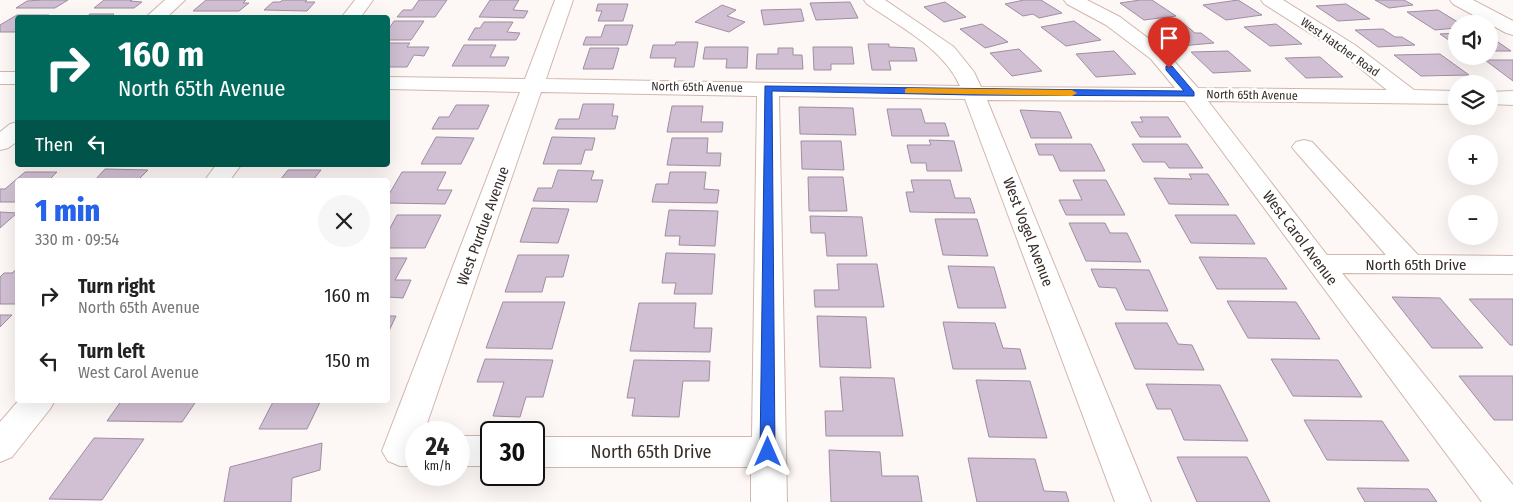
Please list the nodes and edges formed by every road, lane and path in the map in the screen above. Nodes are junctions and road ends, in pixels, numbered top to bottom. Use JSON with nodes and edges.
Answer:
{"nodes":[{"id":1,"x":176,"y":0,"type":"edge"},
{"id":2,"x":364,"y":0,"type":"edge"},
{"id":3,"x":564,"y":0,"type":"edge"},
{"id":4,"x":873,"y":0,"type":"edge"},
{"id":5,"x":1073,"y":0,"type":"edge"},
{"id":6,"x":1270,"y":0,"type":"edge"},
{"id":7,"x":1459,"y":0,"type":"edge"},
{"id":8,"x":158,"y":15,"type":"edge"},
{"id":9,"x":352,"y":15,"type":"edge"},
{"id":10,"x":1513,"y":29,"type":"edge"},
{"id":11,"x":0,"y":78,"type":"edge"},
{"id":12,"x":15,"y":78,"type":"edge"},
{"id":13,"x":390,"y":83,"type":"edge"},
{"id":14,"x":534,"y":85,"type":"junction"},
{"id":15,"x":768,"y":88,"type":"junction"},
{"id":16,"x":973,"y":92,"type":"junction"},
{"id":17,"x":1191,"y":94,"type":"junction"},
{"id":18,"x":1409,"y":97,"type":"junction"},
{"id":19,"x":1448,"y":97,"type":"edge"},
{"id":20,"x":1498,"y":98,"type":"edge"},
{"id":21,"x":1513,"y":98,"type":"edge"},
{"id":22,"x":15,"y":132,"type":"edge"},
{"id":23,"x":0,"y":144,"type":"edge"},
{"id":24,"x":1304,"y":147,"type":"dead end"},
{"id":25,"x":227,"y":167,"type":"edge"},
{"id":26,"x":219,"y":178,"type":"edge"},
{"id":27,"x":1320,"y":264,"type":"junction"},
{"id":28,"x":1410,"y":264,"type":"junction"},
{"id":29,"x":1513,"y":265,"type":"edge"},
{"id":30,"x":36,"y":403,"type":"edge"},
{"id":31,"x":418,"y":421,"type":"edge"},
{"id":32,"x":0,"y":447,"type":"edge"},
{"id":33,"x":545,"y":452,"type":"edge"},
{"id":34,"x":768,"y":452,"type":"junction"},
{"id":35,"x":769,"y":502,"type":"edge"},
{"id":36,"x":1133,"y":502,"type":"edge"},
{"id":37,"x":1504,"y":502,"type":"edge"}],
"edges":[{"from":1,"to":8,"type":"street"},
{"from":2,"to":9,"type":"street"},
{"from":3,"to":14,"type":"street","name":"West Purdue Avenue"},
{"from":4,"to":16,"type":"street","name":"West Vogel Avenue"},
{"from":5,"to":17,"type":"street","name":"West Carol Avenue"},
{"from":6,"to":18,"type":"street","name":"West Hatcher Road"},
{"from":7,"to":10,"type":"street"},
{"from":11,"to":12,"type":"street"},
{"from":13,"to":14,"type":"street","name":"North 65th Avenue"},
{"from":14,"to":15,"type":"street","name":"North 65th Avenue"},
{"from":14,"to":31,"type":"street","name":"West Purdue Avenue"},
{"from":15,"to":16,"type":"street","name":"North 65th Avenue"},
{"from":15,"to":34,"type":"street"},
{"from":16,"to":17,"type":"street","name":"North 65th Avenue"},
{"from":16,"to":36,"type":"street","name":"West Vogel Avenue"},
{"from":17,"to":18,"type":"street","name":"North 65th Avenue"},
{"from":17,"to":27,"type":"street","name":"West Carol Avenue"},
{"from":18,"to":19,"type":"street","name":"North 65th Avenue"},
{"from":20,"to":21,"type":"street"},
{"from":22,"to":23,"type":"street"},
{"from":24,"to":28,"type":"street"},
{"from":25,"to":26,"type":"street"},
{"from":27,"to":28,"type":"street","name":"North 65th Drive"},
{"from":27,"to":37,"type":"street","name":"West Carol Avenue"},
{"from":28,"to":29,"type":"street","name":"North 65th Drive"},
{"from":30,"to":32,"type":"street"},
{"from":33,"to":34,"type":"street","name":"North 65th Drive"},
{"from":34,"to":35,"type":"street"}]}
